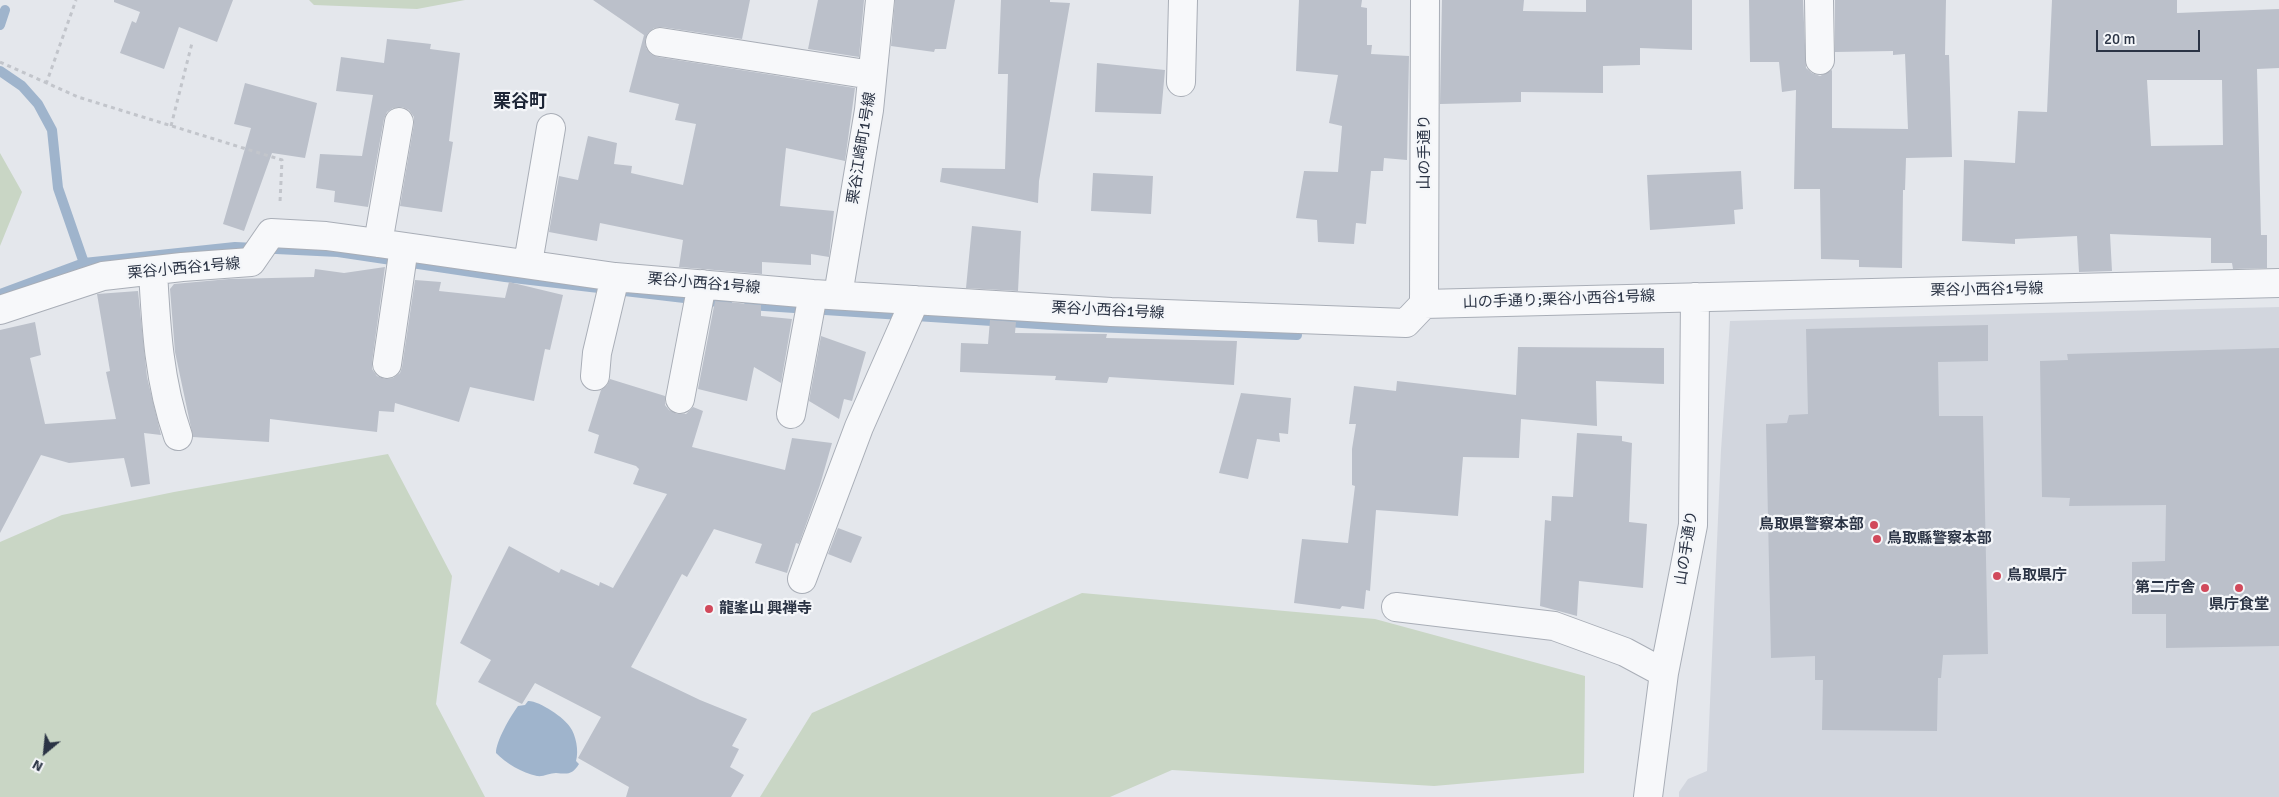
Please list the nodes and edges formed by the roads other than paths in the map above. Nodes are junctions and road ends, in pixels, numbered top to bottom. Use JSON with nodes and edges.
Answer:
{"nodes":[{"id":1,"x":880,"y":0,"type":"edge"},
{"id":2,"x":1183,"y":0,"type":"edge"},
{"id":3,"x":1425,"y":0,"type":"edge"},
{"id":4,"x":1819,"y":0,"type":"edge"},
{"id":5,"x":660,"y":42,"type":"dead end"},
{"id":6,"x":1820,"y":60,"type":"dead end"},
{"id":7,"x":872,"y":75,"type":"junction"},
{"id":8,"x":1181,"y":82,"type":"dead end"},
{"id":9,"x":399,"y":122,"type":"dead end"},
{"id":10,"x":551,"y":128,"type":"dead end"},
{"id":11,"x":392,"y":245,"type":"junction"},
{"id":12,"x":528,"y":264,"type":"junction"},
{"id":13,"x":153,"y":271,"type":"junction"},
{"id":14,"x":615,"y":277,"type":"junction"},
{"id":15,"x":2279,"y":283,"type":"edge"},
{"id":16,"x":702,"y":284,"type":"junction"},
{"id":17,"x":826,"y":295,"type":"junction"},
{"id":18,"x":1694,"y":297,"type":"junction"},
{"id":19,"x":915,"y":300,"type":"junction"},
{"id":20,"x":1424,"y":304,"type":"junction"},
{"id":21,"x":0,"y":310,"type":"edge"},
{"id":22,"x":387,"y":364,"type":"dead end"},
{"id":23,"x":594,"y":376,"type":"dead end"},
{"id":24,"x":680,"y":399,"type":"dead end"},
{"id":25,"x":791,"y":414,"type":"dead end"},
{"id":26,"x":178,"y":436,"type":"dead end"},
{"id":27,"x":802,"y":579,"type":"dead end"},
{"id":28,"x":1396,"y":607,"type":"dead end"},
{"id":29,"x":1664,"y":673,"type":"junction"},
{"id":30,"x":1648,"y":797,"type":"edge"}],
"edges":[{"from":1,"to":7,"type":"street","name":"栗谷江崎町1号線"},
{"from":2,"to":8,"type":"street"},
{"from":3,"to":20,"type":"street","name":"山の手通り"},
{"from":4,"to":6,"type":"street"},
{"from":5,"to":7,"type":"street"},
{"from":7,"to":17,"type":"street","name":"栗谷江崎町1号線"},
{"from":9,"to":11,"type":"street"},
{"from":10,"to":12,"type":"street"},
{"from":11,"to":12,"type":"street","name":"栗谷小西谷1号線"},
{"from":11,"to":13,"type":"street","name":"栗谷小西谷1号線"},
{"from":11,"to":22,"type":"street"},
{"from":12,"to":14,"type":"street","name":"栗谷小西谷1号線"},
{"from":13,"to":21,"type":"street","name":"栗谷小西谷1号線"},
{"from":13,"to":26,"type":"street"},
{"from":14,"to":16,"type":"street","name":"栗谷小西谷1号線"},
{"from":14,"to":23,"type":"street"},
{"from":15,"to":18,"type":"street","name":"栗谷小西谷1号線"},
{"from":16,"to":17,"type":"street","name":"栗谷小西谷1号線"},
{"from":16,"to":24,"type":"street"},
{"from":17,"to":19,"type":"street","name":"栗谷小西谷1号線"},
{"from":17,"to":25,"type":"street","name":"栗谷江崎町1号線"},
{"from":18,"to":20,"type":"street","name":"山の手通り;栗谷小西谷1号線"},
{"from":18,"to":29,"type":"street","name":"山の手通り"},
{"from":19,"to":20,"type":"street","name":"栗谷小西谷1号線"},
{"from":19,"to":27,"type":"street"},
{"from":28,"to":29,"type":"street"},
{"from":29,"to":30,"type":"street","name":"山の手通り"}]}
